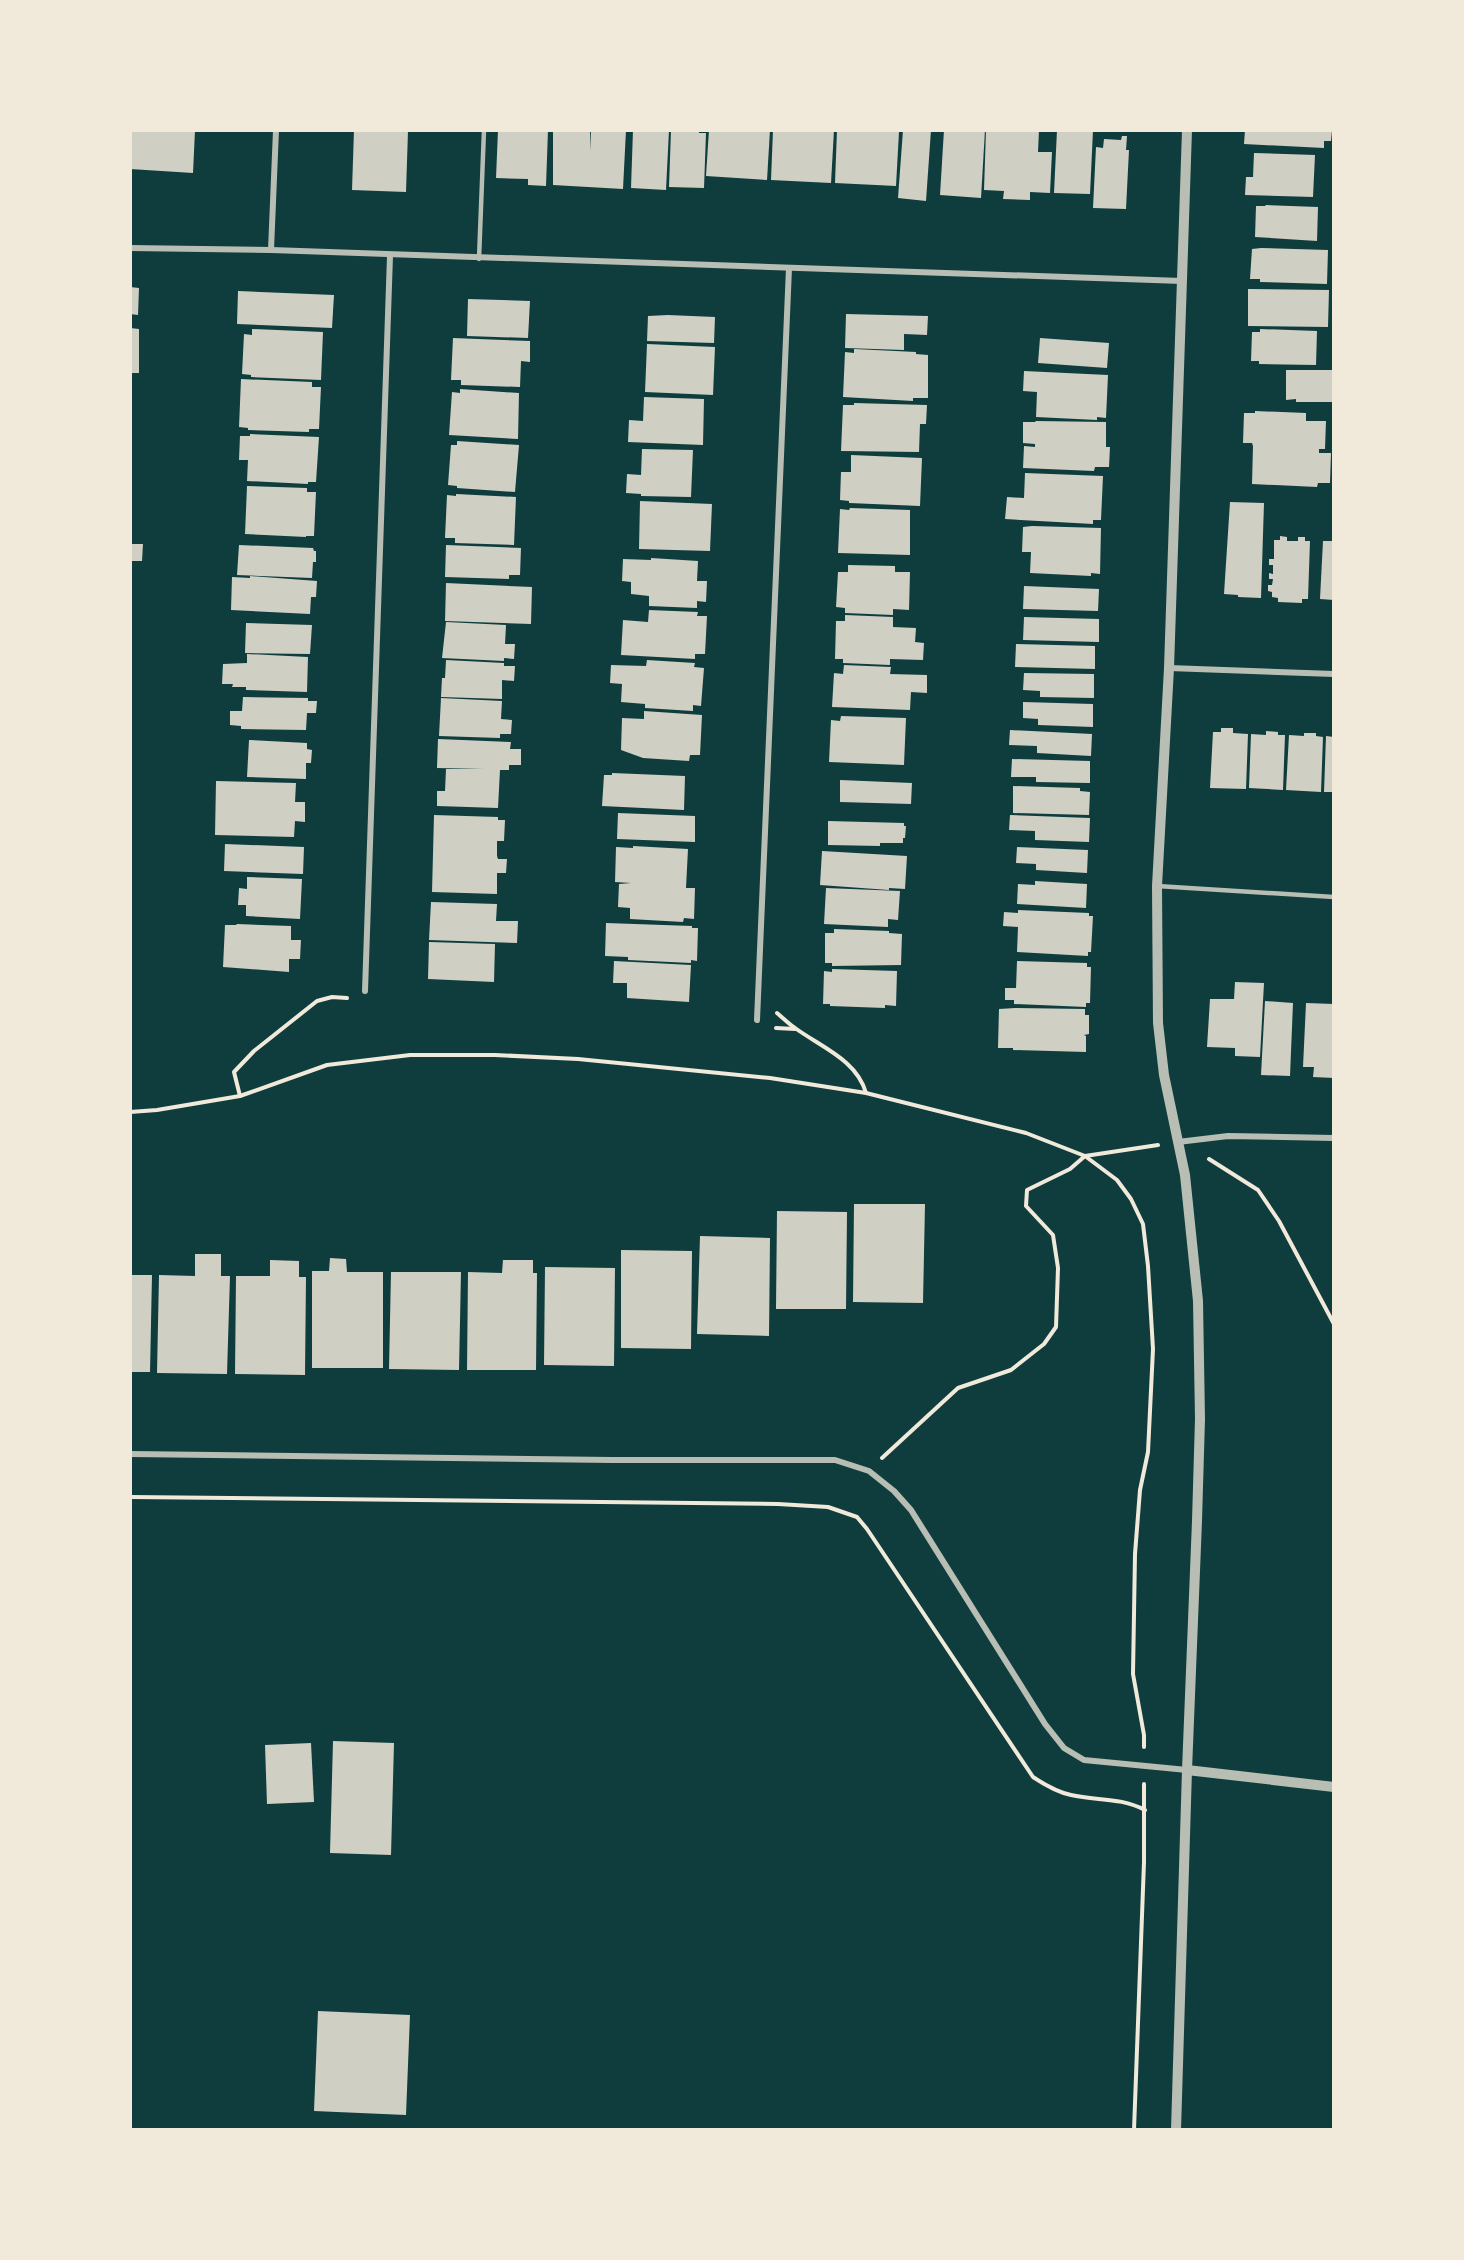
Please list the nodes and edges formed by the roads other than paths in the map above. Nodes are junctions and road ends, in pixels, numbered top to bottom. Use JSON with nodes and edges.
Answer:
{"nodes":[{"id":1,"x":276,"y":130,"type":"edge"},
{"id":2,"x":484,"y":130,"type":"edge"},
{"id":3,"x":1187,"y":130,"type":"edge"},
{"id":4,"x":130,"y":248,"type":"edge"},
{"id":5,"x":271,"y":250,"type":"junction"},
{"id":6,"x":390,"y":256,"type":"junction"},
{"id":7,"x":478,"y":259,"type":"junction"},
{"id":8,"x":789,"y":268,"type":"junction"},
{"id":9,"x":1183,"y":281,"type":"junction"},
{"id":10,"x":1169,"y":668,"type":"junction"},
{"id":11,"x":1334,"y":674,"type":"edge"},
{"id":12,"x":1157,"y":886,"type":"junction"},
{"id":13,"x":1334,"y":897,"type":"edge"},
{"id":14,"x":365,"y":991,"type":"dead end"},
{"id":15,"x":757,"y":1020,"type":"dead end"},
{"id":16,"x":1334,"y":1138,"type":"edge"},
{"id":17,"x":1178,"y":1142,"type":"junction"},
{"id":18,"x":130,"y":1454,"type":"edge"},
{"id":19,"x":1187,"y":1770,"type":"junction"},
{"id":20,"x":1334,"y":1787,"type":"edge"},
{"id":21,"x":1176,"y":2130,"type":"edge"}],
"edges":[{"from":1,"to":5,"type":"street"},
{"from":2,"to":7,"type":"lane"},
{"from":3,"to":9,"type":"street"},
{"from":4,"to":5,"type":"street"},
{"from":5,"to":6,"type":"street"},
{"from":6,"to":7,"type":"street"},
{"from":6,"to":14,"type":"street"},
{"from":7,"to":8,"type":"street"},
{"from":8,"to":9,"type":"street"},
{"from":8,"to":15,"type":"street"},
{"from":9,"to":10,"type":"street"},
{"from":10,"to":11,"type":"street"},
{"from":10,"to":12,"type":"street"},
{"from":12,"to":13,"type":"lane"},
{"from":12,"to":17,"type":"street"},
{"from":16,"to":17,"type":"street"},
{"from":17,"to":19,"type":"street"},
{"from":18,"to":19,"type":"street"},
{"from":19,"to":20,"type":"street"},
{"from":19,"to":21,"type":"street"}]}
